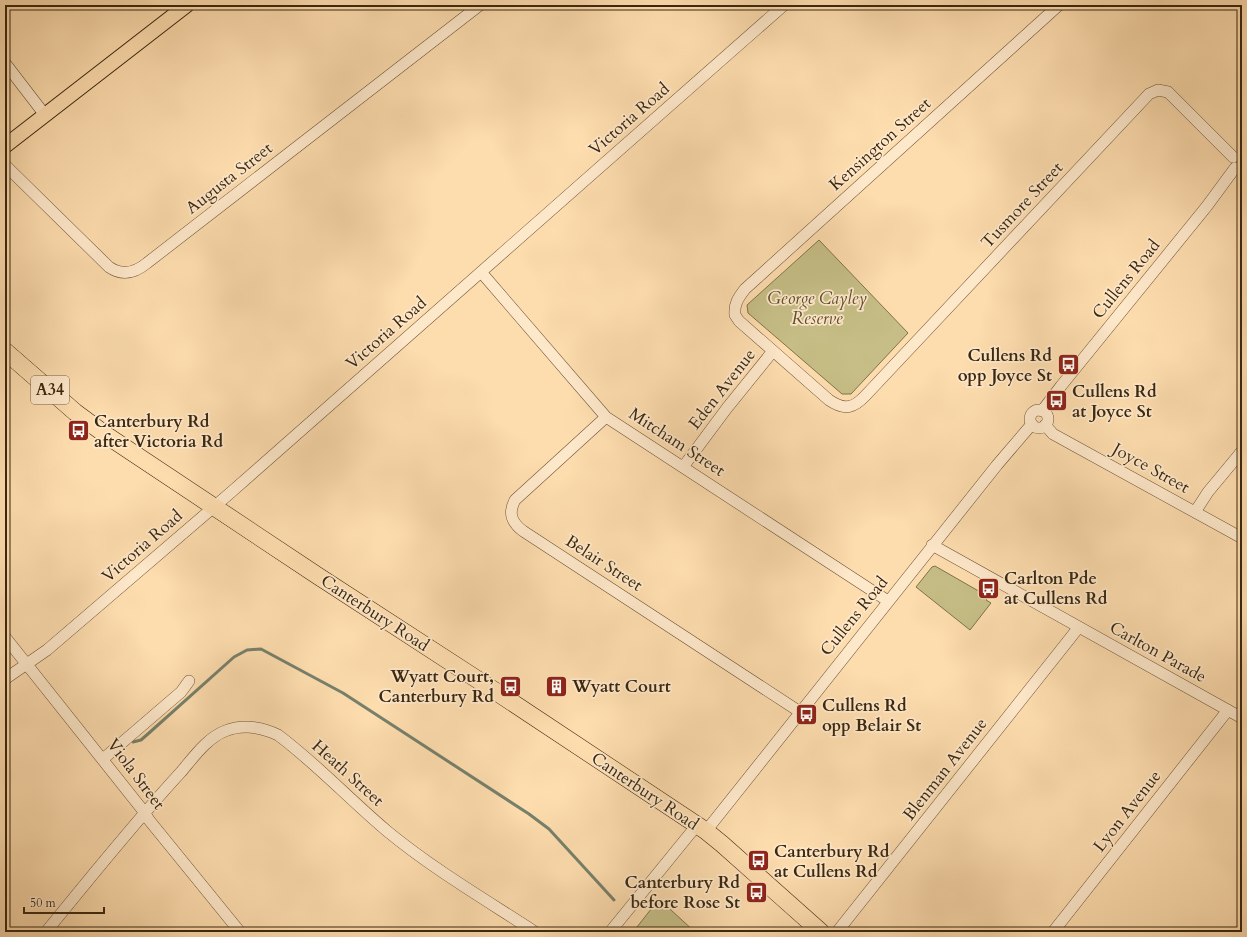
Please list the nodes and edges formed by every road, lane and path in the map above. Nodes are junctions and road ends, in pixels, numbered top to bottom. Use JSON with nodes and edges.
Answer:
{"nodes":[{"id":1,"x":187,"y":5,"type":"edge"},
{"id":2,"x":480,"y":5,"type":"edge"},
{"id":3,"x":784,"y":5,"type":"edge"},
{"id":4,"x":1059,"y":5,"type":"edge"},
{"id":5,"x":5,"y":63,"type":"edge"},
{"id":6,"x":45,"y":115,"type":"junction"},
{"id":7,"x":5,"y":146,"type":"edge"},
{"id":8,"x":1238,"y":162,"type":"edge"},
{"id":9,"x":5,"y":165,"type":"edge"},
{"id":10,"x":481,"y":272,"type":"junction"},
{"id":11,"x":5,"y":351,"type":"edge"},
{"id":12,"x":773,"y":351,"type":"junction"},
{"id":13,"x":1042,"y":411,"type":"junction"},
{"id":14,"x":606,"y":417,"type":"junction"},
{"id":15,"x":1032,"y":424,"type":"junction"},
{"id":16,"x":1045,"y":425,"type":"junction"},
{"id":17,"x":1242,"y":450,"type":"edge"},
{"id":18,"x":683,"y":467,"type":"junction"},
{"id":19,"x":214,"y":506,"type":"junction"},
{"id":20,"x":1195,"y":512,"type":"junction"},
{"id":21,"x":1242,"y":538,"type":"edge"},
{"id":22,"x":932,"y":545,"type":"junction"},
{"id":23,"x":888,"y":601,"type":"junction"},
{"id":24,"x":1079,"y":627,"type":"junction"},
{"id":25,"x":5,"y":637,"type":"edge"},
{"id":26,"x":27,"y":664,"type":"junction"},
{"id":27,"x":5,"y":679,"type":"edge"},
{"id":28,"x":189,"y":681,"type":"dead end"},
{"id":29,"x":1228,"y":710,"type":"junction"},
{"id":30,"x":800,"y":712,"type":"junction"},
{"id":31,"x":1242,"y":718,"type":"edge"},
{"id":32,"x":103,"y":759,"type":"junction"},
{"id":33,"x":145,"y":813,"type":"junction"},
{"id":34,"x":701,"y":828,"type":"junction"},
{"id":35,"x":46,"y":932,"type":"edge"},
{"id":36,"x":240,"y":932,"type":"edge"},
{"id":37,"x":536,"y":932,"type":"edge"},
{"id":38,"x":610,"y":932,"type":"edge"},
{"id":39,"x":821,"y":932,"type":"edge"},
{"id":40,"x":838,"y":932,"type":"edge"},
{"id":41,"x":1053,"y":932,"type":"edge"}],
"edges":[{"from":1,"to":6,"type":"main road"},
{"from":2,"to":9,"type":"street","name":"Augusta Street"},
{"from":3,"to":10,"type":"street","name":"Victoria Road"},
{"from":4,"to":12,"type":"street","name":"Kensington Street"},
{"from":5,"to":6,"type":"street"},
{"from":6,"to":7,"type":"main road"},
{"from":8,"to":12,"type":"street","name":"Tusmore Street"},
{"from":8,"to":13,"type":"street","name":"Cullens Road"},
{"from":10,"to":14,"type":"street","name":"Mitcham Street"},
{"from":10,"to":19,"type":"street","name":"Victoria Road"},
{"from":11,"to":19,"type":"highway","name":"Canterbury Road","number":"A34"},
{"from":12,"to":18,"type":"street","name":"Eden Avenue"},
{"from":13,"to":15,"type":"street"},
{"from":13,"to":16,"type":"street"},
{"from":14,"to":18,"type":"street","name":"Mitcham Street"},
{"from":14,"to":30,"type":"street","name":"Belair Street"},
{"from":15,"to":16,"type":"street"},
{"from":15,"to":22,"type":"street","name":"Cullens Road"},
{"from":16,"to":20,"type":"street","name":"Joyce Street"},
{"from":17,"to":20,"type":"street"},
{"from":18,"to":23,"type":"street","name":"Mitcham Street"},
{"from":19,"to":26,"type":"street","name":"Victoria Road"},
{"from":19,"to":34,"type":"highway","name":"Canterbury Road","number":"A34"},
{"from":20,"to":21,"type":"street","name":"Joyce Street"},
{"from":22,"to":23,"type":"street","name":"Cullens Road"},
{"from":22,"to":24,"type":"street","name":"Carlton Parade"},
{"from":23,"to":30,"type":"street","name":"Cullens Road"},
{"from":24,"to":29,"type":"street","name":"Carlton Parade"},
{"from":24,"to":40,"type":"street","name":"Blenman Avenue"},
{"from":25,"to":26,"type":"street","name":"Viola Street"},
{"from":26,"to":27,"type":"street","name":"Victoria Road"},
{"from":26,"to":32,"type":"street","name":"Viola Street"},
{"from":28,"to":32,"type":"street"},
{"from":29,"to":31,"type":"street","name":"Carlton Parade"},
{"from":29,"to":41,"type":"street","name":"Lyon Avenue"},
{"from":30,"to":34,"type":"street","name":"Cullens Road"},
{"from":32,"to":33,"type":"street","name":"Viola Street"},
{"from":33,"to":35,"type":"street","name":"Heath Street"},
{"from":33,"to":36,"type":"street","name":"Viola Street"},
{"from":33,"to":37,"type":"street","name":"Heath Street"},
{"from":34,"to":38,"type":"street","name":"Cullens Road"},
{"from":34,"to":39,"type":"highway","name":"Canterbury Road","number":"A34"}]}
